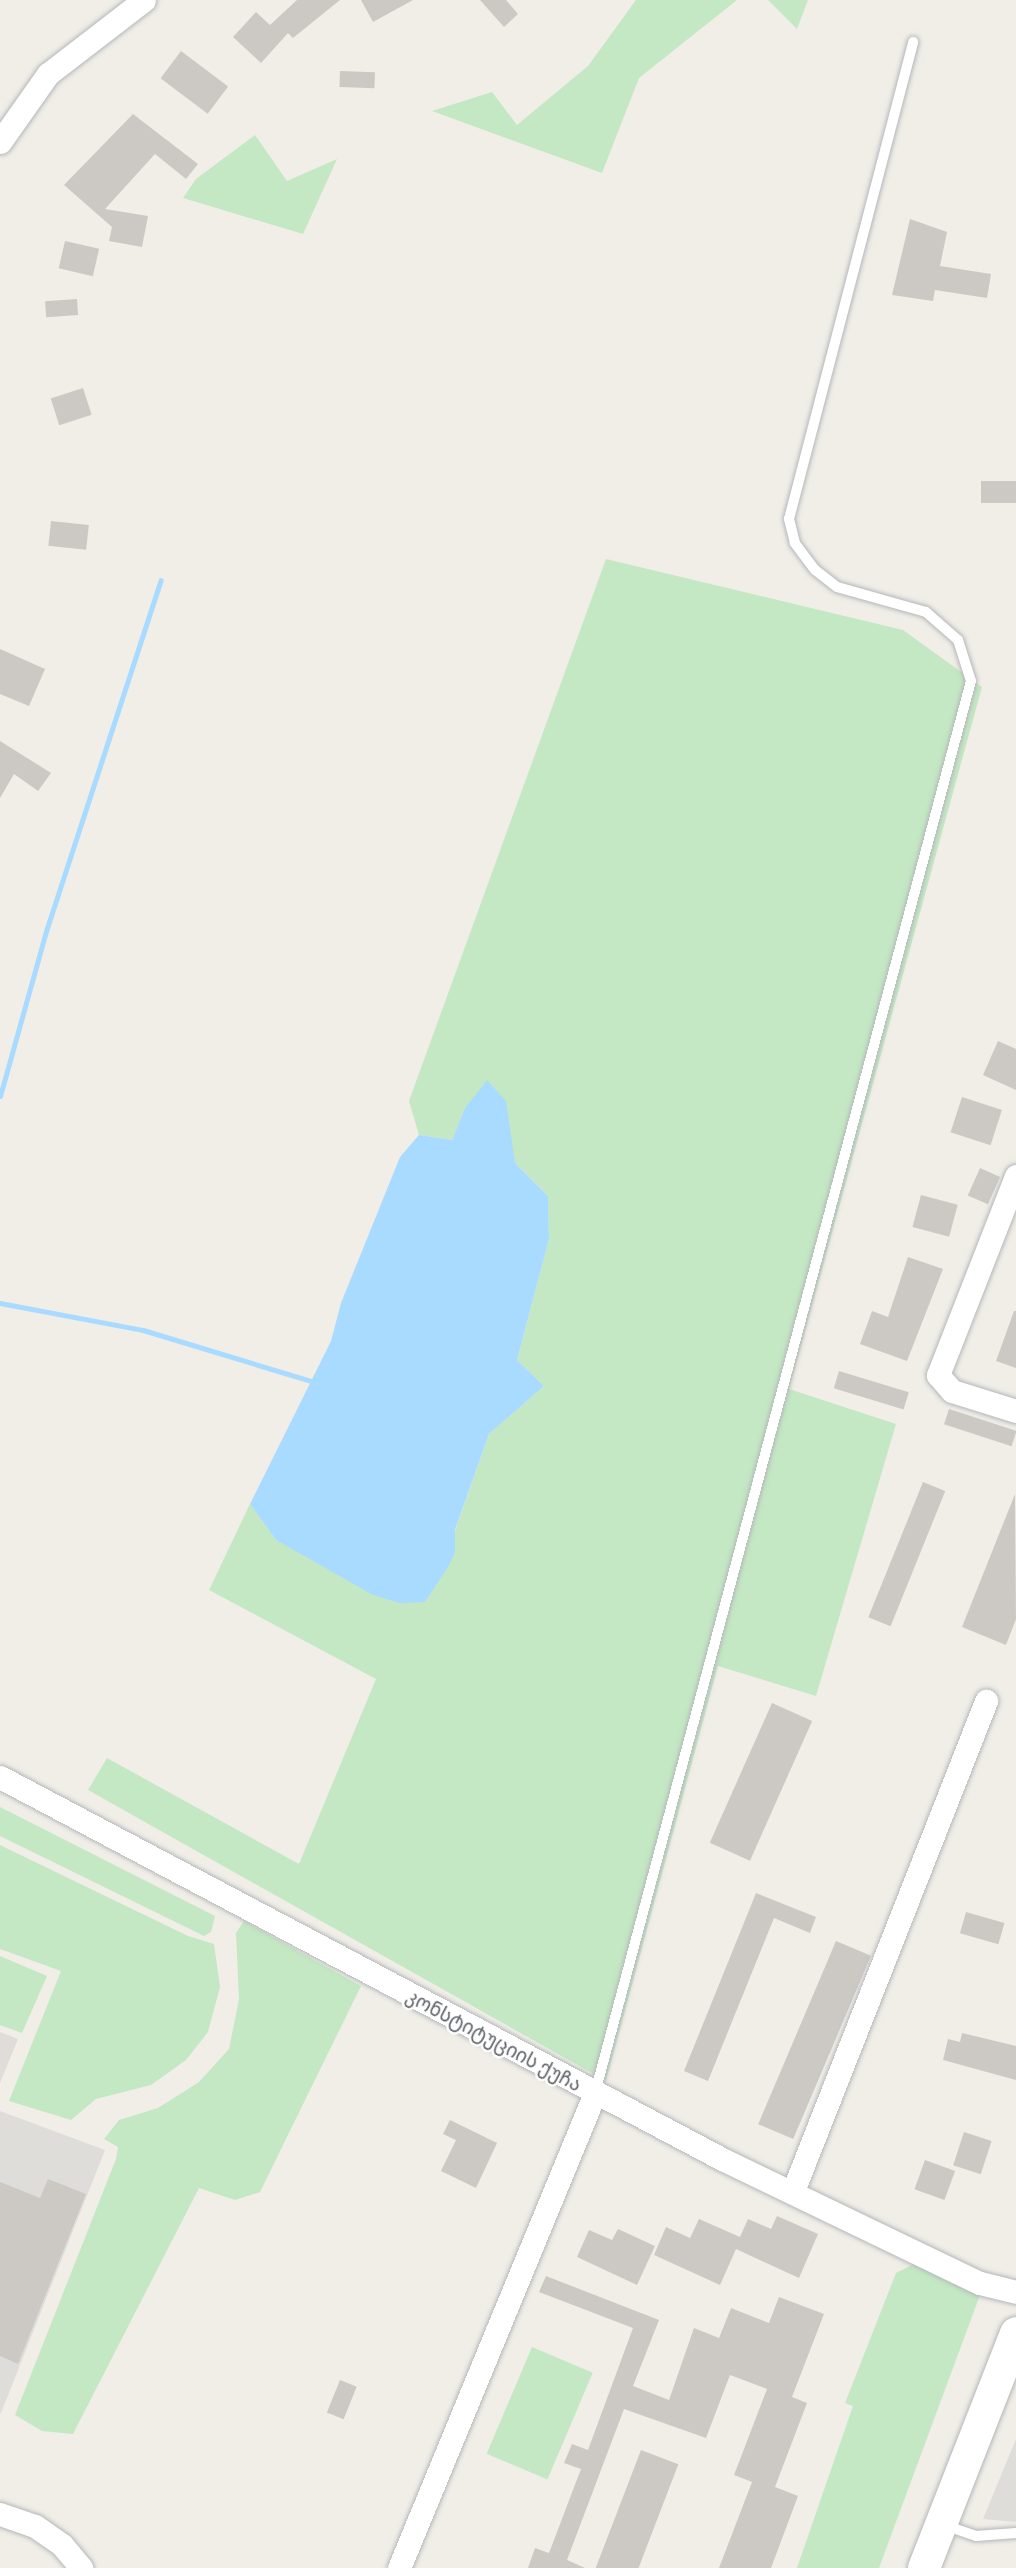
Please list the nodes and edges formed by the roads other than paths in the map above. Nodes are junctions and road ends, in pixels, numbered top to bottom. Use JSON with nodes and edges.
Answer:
{"nodes":[{"id":1,"x":144,"y":0,"type":"edge"},
{"id":2,"x":913,"y":42,"type":"dead end"},
{"id":3,"x":0,"y":142,"type":"edge"},
{"id":4,"x":1016,"y":1176,"type":"edge"},
{"id":5,"x":1016,"y":1411,"type":"edge"},
{"id":6,"x":986,"y":1700,"type":"dead end"},
{"id":7,"x":0,"y":1777,"type":"edge"},
{"id":8,"x":595,"y":2093,"type":"junction"},
{"id":9,"x":793,"y":2191,"type":"junction"},
{"id":10,"x":1006,"y":2290,"type":"edge"},
{"id":11,"x":1016,"y":2308,"type":"edge"},
{"id":12,"x":1016,"y":2333,"type":"edge"},
{"id":13,"x":0,"y":2514,"type":"edge"},
{"id":14,"x":941,"y":2524,"type":"junction"},
{"id":15,"x":1016,"y":2533,"type":"edge"},
{"id":16,"x":81,"y":2568,"type":"edge"},
{"id":17,"x":399,"y":2568,"type":"edge"},
{"id":18,"x":924,"y":2568,"type":"edge"}],
"edges":[{"from":1,"to":3,"type":"street"},
{"from":2,"to":8,"type":"lane"},
{"from":4,"to":5,"type":"street"},
{"from":6,"to":9,"type":"street"},
{"from":7,"to":8,"type":"street","name":"კონსტიტუციის ქუჩა"},
{"from":8,"to":9,"type":"street","name":"კონსტიტუციის ქუჩა"},
{"from":8,"to":17,"type":"street"},
{"from":9,"to":10,"type":"street","name":"კონსტიტუციის ქუჩა"},
{"from":10,"to":11,"type":"street","name":"კონსტიტუციის ქუჩა"},
{"from":12,"to":14,"type":"main road"},
{"from":13,"to":16,"type":"street"},
{"from":14,"to":15,"type":"lane"},
{"from":14,"to":18,"type":"main road"}]}
